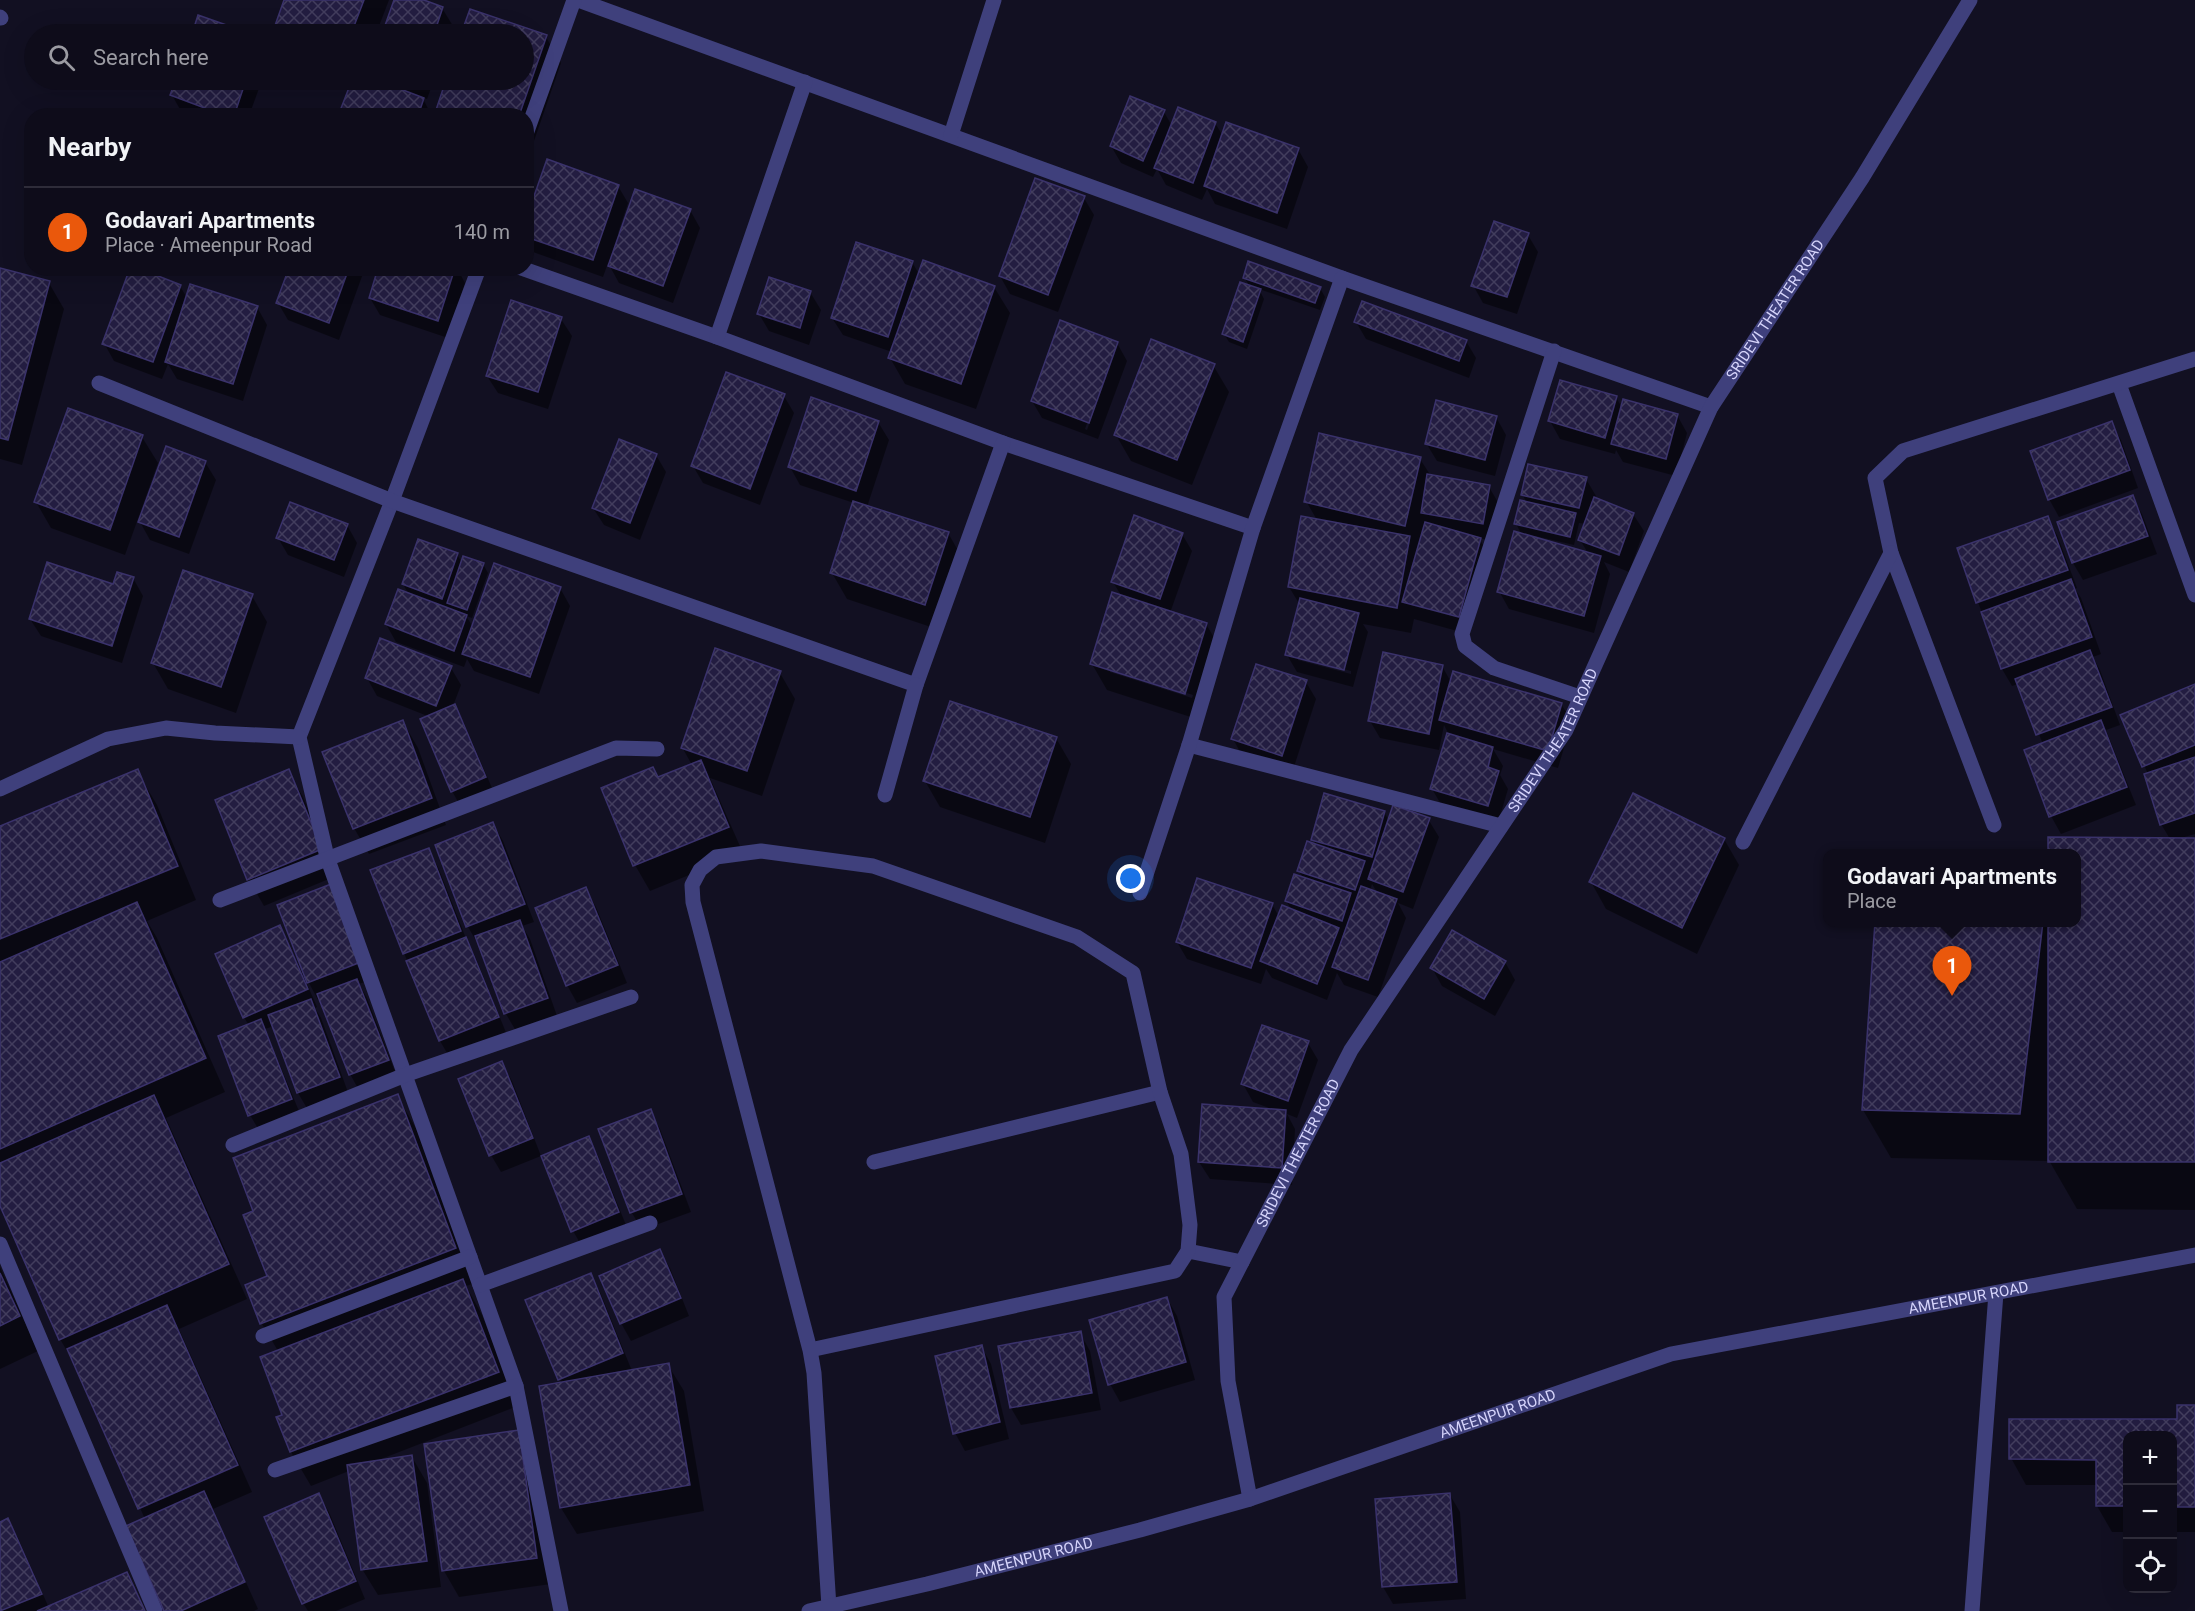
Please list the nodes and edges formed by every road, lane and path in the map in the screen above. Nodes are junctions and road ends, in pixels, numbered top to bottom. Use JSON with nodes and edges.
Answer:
{"nodes":[{"id":1,"x":576,"y":0,"type":"edge"},
{"id":2,"x":994,"y":0,"type":"edge"},
{"id":3,"x":1970,"y":0,"type":"edge"},
{"id":4,"x":805,"y":82,"type":"junction"},
{"id":5,"x":534,"y":113,"type":"edge"},
{"id":6,"x":951,"y":135,"type":"junction"},
{"id":7,"x":534,"y":273,"type":"edge"},
{"id":8,"x":476,"y":276,"type":"edge"},
{"id":9,"x":1342,"y":278,"type":"junction"},
{"id":10,"x":717,"y":337,"type":"junction"},
{"id":11,"x":1554,"y":351,"type":"junction"},
{"id":12,"x":2195,"y":359,"type":"edge"},
{"id":13,"x":99,"y":383,"type":"dead end"},
{"id":14,"x":2119,"y":384,"type":"junction"},
{"id":15,"x":1711,"y":407,"type":"junction"},
{"id":16,"x":1003,"y":443,"type":"junction"},
{"id":17,"x":393,"y":501,"type":"junction"},
{"id":18,"x":1253,"y":528,"type":"junction"},
{"id":19,"x":1891,"y":553,"type":"junction"},
{"id":20,"x":2195,"y":595,"type":"edge"},
{"id":21,"x":916,"y":685,"type":"junction"},
{"id":22,"x":1580,"y":698,"type":"junction"},
{"id":23,"x":299,"y":737,"type":"junction"},
{"id":24,"x":1189,"y":745,"type":"junction"},
{"id":25,"x":657,"y":749,"type":"dead end"},
{"id":26,"x":0,"y":789,"type":"edge"},
{"id":27,"x":885,"y":795,"type":"dead end"},
{"id":28,"x":1994,"y":825,"type":"dead end"},
{"id":29,"x":1501,"y":826,"type":"junction"},
{"id":30,"x":1743,"y":842,"type":"dead end"},
{"id":31,"x":327,"y":857,"type":"junction"},
{"id":32,"x":1140,"y":893,"type":"dead end"},
{"id":33,"x":220,"y":900,"type":"dead end"},
{"id":34,"x":631,"y":997,"type":"dead end"},
{"id":35,"x":405,"y":1075,"type":"junction"},
{"id":36,"x":1160,"y":1092,"type":"junction"},
{"id":37,"x":233,"y":1145,"type":"dead end"},
{"id":38,"x":874,"y":1162,"type":"dead end"},
{"id":39,"x":650,"y":1223,"type":"dead end"},
{"id":40,"x":0,"y":1244,"type":"edge"},
{"id":41,"x":1188,"y":1251,"type":"junction"},
{"id":42,"x":2195,"y":1255,"type":"edge"},
{"id":43,"x":470,"y":1257,"type":"junction"},
{"id":44,"x":1242,"y":1262,"type":"junction"},
{"id":45,"x":480,"y":1285,"type":"junction"},
{"id":46,"x":1996,"y":1293,"type":"junction"},
{"id":47,"x":263,"y":1336,"type":"dead end"},
{"id":48,"x":810,"y":1350,"type":"junction"},
{"id":49,"x":516,"y":1386,"type":"junction"},
{"id":50,"x":275,"y":1470,"type":"dead end"},
{"id":51,"x":1250,"y":1499,"type":"junction"},
{"id":52,"x":829,"y":1606,"type":"junction"},
{"id":53,"x":155,"y":1611,"type":"edge"},
{"id":54,"x":561,"y":1611,"type":"edge"},
{"id":55,"x":809,"y":1611,"type":"edge"},
{"id":56,"x":1972,"y":1611,"type":"edge"}],
"edges":[{"from":1,"to":4,"type":"street"},
{"from":1,"to":5,"type":"street"},
{"from":2,"to":6,"type":"street"},
{"from":3,"to":15,"type":"street","name":"SRIDEVI THEATER ROAD"},
{"from":4,"to":6,"type":"street"},
{"from":4,"to":10,"type":"street"},
{"from":6,"to":9,"type":"street"},
{"from":7,"to":10,"type":"street"},
{"from":8,"to":17,"type":"street"},
{"from":9,"to":11,"type":"street"},
{"from":9,"to":18,"type":"street"},
{"from":10,"to":16,"type":"street"},
{"from":11,"to":15,"type":"street"},
{"from":11,"to":22,"type":"street"},
{"from":12,"to":14,"type":"street"},
{"from":13,"to":17,"type":"street"},
{"from":14,"to":19,"type":"street"},
{"from":14,"to":20,"type":"street"},
{"from":15,"to":22,"type":"street","name":"SRIDEVI THEATER ROAD"},
{"from":16,"to":18,"type":"street"},
{"from":16,"to":21,"type":"street"},
{"from":17,"to":21,"type":"street"},
{"from":17,"to":23,"type":"street"},
{"from":18,"to":24,"type":"street"},
{"from":19,"to":28,"type":"street"},
{"from":19,"to":30,"type":"street"},
{"from":21,"to":27,"type":"street"},
{"from":22,"to":29,"type":"street","name":"SRIDEVI THEATER ROAD"},
{"from":23,"to":26,"type":"street"},
{"from":23,"to":31,"type":"street"},
{"from":24,"to":29,"type":"street"},
{"from":24,"to":32,"type":"street"},
{"from":25,"to":31,"type":"street"},
{"from":29,"to":44,"type":"street","name":"SRIDEVI THEATER ROAD"},
{"from":31,"to":33,"type":"street"},
{"from":31,"to":35,"type":"street"},
{"from":34,"to":35,"type":"street"},
{"from":35,"to":37,"type":"street"},
{"from":35,"to":43,"type":"street"},
{"from":36,"to":38,"type":"street"},
{"from":36,"to":41,"type":"street"},
{"from":36,"to":48,"type":"street"},
{"from":39,"to":45,"type":"street"},
{"from":40,"to":53,"type":"street"},
{"from":41,"to":44,"type":"street"},
{"from":41,"to":48,"type":"street"},
{"from":42,"to":46,"type":"street","name":"AMEENPUR ROAD"},
{"from":43,"to":45,"type":"street"},
{"from":43,"to":47,"type":"street"},
{"from":44,"to":51,"type":"street","name":"SRIDEVI THEATER ROAD"},
{"from":45,"to":49,"type":"street"},
{"from":46,"to":51,"type":"street","name":"AMEENPUR ROAD"},
{"from":46,"to":56,"type":"street"},
{"from":48,"to":52,"type":"street"},
{"from":49,"to":50,"type":"street"},
{"from":49,"to":54,"type":"street"},
{"from":51,"to":52,"type":"street","name":"AMEENPUR ROAD"},
{"from":52,"to":55,"type":"street","name":"AMEENPUR ROAD"}]}
